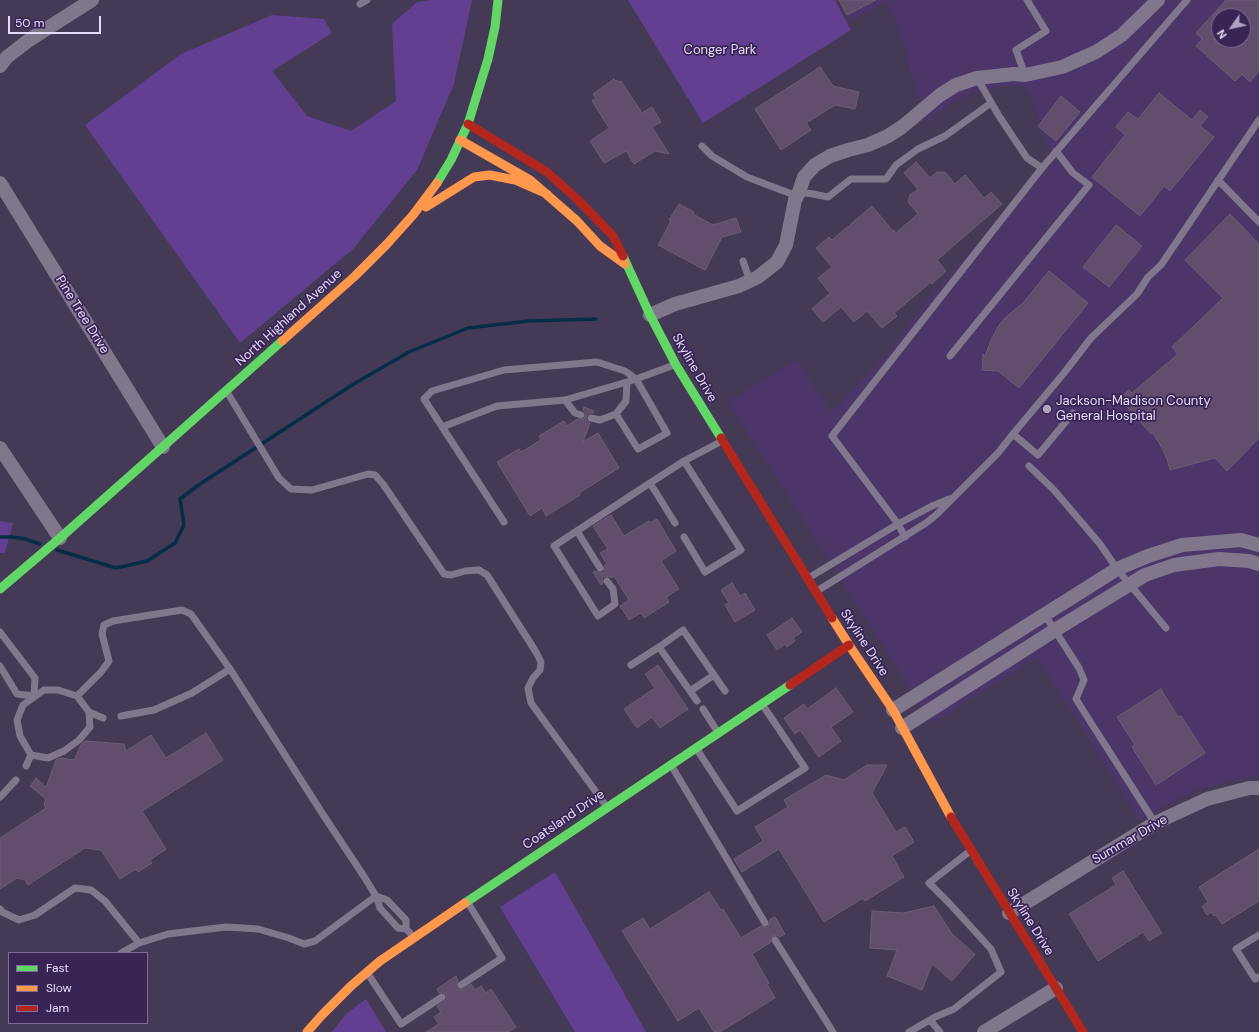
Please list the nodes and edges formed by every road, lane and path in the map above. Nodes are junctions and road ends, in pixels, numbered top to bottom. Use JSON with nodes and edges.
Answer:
{"nodes":[{"id":1,"x":92,"y":0,"type":"edge"},
{"id":2,"x":367,"y":0,"type":"edge"},
{"id":3,"x":498,"y":0,"type":"edge"},
{"id":4,"x":1027,"y":0,"type":"edge"},
{"id":5,"x":1158,"y":0,"type":"edge"},
{"id":6,"x":1187,"y":0,"type":"edge"},
{"id":7,"x":360,"y":4,"type":"dead end"},
{"id":8,"x":0,"y":66,"type":"edge"},
{"id":9,"x":1025,"y":75,"type":"junction"},
{"id":10,"x":977,"y":78,"type":"junction"},
{"id":11,"x":991,"y":104,"type":"junction"},
{"id":12,"x":1259,"y":120,"type":"edge"},
{"id":13,"x":468,"y":124,"type":"junction"},
{"id":14,"x":460,"y":140,"type":"junction"},
{"id":15,"x":702,"y":146,"type":"dead end"},
{"id":16,"x":1056,"y":151,"type":"junction"},
{"id":17,"x":1042,"y":168,"type":"junction"},
{"id":18,"x":1218,"y":180,"type":"junction"},
{"id":19,"x":0,"y":183,"type":"edge"},
{"id":20,"x":547,"y":194,"type":"junction"},
{"id":21,"x":798,"y":194,"type":"junction"},
{"id":22,"x":413,"y":215,"type":"junction"},
{"id":23,"x":1259,"y":222,"type":"edge"},
{"id":24,"x":743,"y":261,"type":"dead end"},
{"id":25,"x":628,"y":266,"type":"junction"},
{"id":26,"x":750,"y":281,"type":"junction"},
{"id":27,"x":650,"y":315,"type":"junction"},
{"id":28,"x":950,"y":356,"type":"dead end"},
{"id":29,"x":676,"y":364,"type":"junction"},
{"id":30,"x":636,"y":379,"type":"junction"},
{"id":31,"x":626,"y":382,"type":"junction"},
{"id":32,"x":226,"y":391,"type":"junction"},
{"id":33,"x":565,"y":400,"type":"junction"},
{"id":34,"x":1073,"y":413,"type":"dead end"},
{"id":35,"x":616,"y":414,"type":"junction"},
{"id":36,"x":581,"y":415,"type":"dead end"},
{"id":37,"x":591,"y":418,"type":"dead end"},
{"id":38,"x":442,"y":427,"type":"junction"},
{"id":39,"x":1012,"y":434,"type":"junction"},
{"id":40,"x":722,"y":441,"type":"junction"},
{"id":41,"x":164,"y":447,"type":"junction"},
{"id":42,"x":0,"y":448,"type":"edge"},
{"id":43,"x":684,"y":460,"type":"junction"},
{"id":44,"x":1029,"y":466,"type":"dead end"},
{"id":45,"x":650,"y":483,"type":"junction"},
{"id":46,"x":953,"y":497,"type":"junction"},
{"id":47,"x":504,"y":522,"type":"dead end"},
{"id":48,"x":675,"y":523,"type":"dead end"},
{"id":49,"x":898,"y":524,"type":"junction"},
{"id":50,"x":577,"y":531,"type":"junction"},
{"id":51,"x":684,"y":537,"type":"dead end"},
{"id":52,"x":905,"y":537,"type":"junction"},
{"id":53,"x":60,"y":538,"type":"junction"},
{"id":54,"x":1259,"y":545,"type":"edge"},
{"id":55,"x":1259,"y":564,"type":"edge"},
{"id":56,"x":600,"y":568,"type":"dead end"},
{"id":57,"x":1117,"y":569,"type":"junction"},
{"id":58,"x":808,"y":578,"type":"junction"},
{"id":59,"x":607,"y":581,"type":"dead end"},
{"id":60,"x":1130,"y":584,"type":"junction"},
{"id":61,"x":0,"y":589,"type":"edge"},
{"id":62,"x":816,"y":591,"type":"junction"},
{"id":63,"x":1045,"y":615,"type":"junction"},
{"id":64,"x":1166,"y":628,"type":"dead end"},
{"id":65,"x":1055,"y":630,"type":"junction"},
{"id":66,"x":0,"y":632,"type":"edge"},
{"id":67,"x":849,"y":645,"type":"junction"},
{"id":68,"x":659,"y":647,"type":"junction"},
{"id":69,"x":631,"y":665,"type":"dead end"},
{"id":70,"x":0,"y":666,"type":"edge"},
{"id":71,"x":230,"y":669,"type":"junction"},
{"id":72,"x":714,"y":675,"type":"junction"},
{"id":73,"x":690,"y":691,"type":"junction"},
{"id":74,"x":725,"y":691,"type":"dead end"},
{"id":75,"x":34,"y":696,"type":"junction"},
{"id":76,"x":77,"y":696,"type":"junction"},
{"id":77,"x":697,"y":701,"type":"dead end"},
{"id":78,"x":762,"y":703,"type":"junction"},
{"id":79,"x":703,"y":709,"type":"dead end"},
{"id":80,"x":893,"y":710,"type":"junction"},
{"id":81,"x":89,"y":712,"type":"junction"},
{"id":82,"x":120,"y":716,"type":"dead end"},
{"id":83,"x":103,"y":718,"type":"dead end"},
{"id":84,"x":902,"y":728,"type":"junction"},
{"id":85,"x":718,"y":733,"type":"junction"},
{"id":86,"x":696,"y":748,"type":"junction"},
{"id":87,"x":31,"y":754,"type":"junction"},
{"id":88,"x":670,"y":765,"type":"junction"},
{"id":89,"x":26,"y":766,"type":"dead end"},
{"id":90,"x":16,"y":780,"type":"dead end"},
{"id":91,"x":1259,"y":788,"type":"edge"},
{"id":92,"x":0,"y":797,"type":"edge"},
{"id":93,"x":607,"y":808,"type":"junction"},
{"id":94,"x":1155,"y":823,"type":"junction"},
{"id":95,"x":971,"y":850,"type":"junction"},
{"id":96,"x":376,"y":896,"type":"junction"},
{"id":97,"x":467,"y":901,"type":"junction"},
{"id":98,"x":0,"y":909,"type":"edge"},
{"id":99,"x":1009,"y":914,"type":"junction"},
{"id":100,"x":765,"y":923,"type":"dead end"},
{"id":101,"x":406,"y":929,"type":"junction"},
{"id":102,"x":1259,"y":935,"type":"edge"},
{"id":103,"x":414,"y":937,"type":"junction"},
{"id":104,"x":775,"y":940,"type":"dead end"},
{"id":105,"x":139,"y":943,"type":"junction"},
{"id":106,"x":123,"y":952,"type":"edge"},
{"id":107,"x":367,"y":972,"type":"junction"},
{"id":108,"x":1259,"y":977,"type":"edge"},
{"id":109,"x":461,"y":985,"type":"dead end"},
{"id":110,"x":1056,"y":988,"type":"junction"},
{"id":111,"x":442,"y":997,"type":"dead end"},
{"id":112,"x":930,"y":1020,"type":"junction"},
{"id":113,"x":307,"y":1032,"type":"edge"},
{"id":114,"x":833,"y":1032,"type":"edge"},
{"id":115,"x":909,"y":1032,"type":"edge"},
{"id":116,"x":940,"y":1032,"type":"edge"},
{"id":117,"x":984,"y":1032,"type":"edge"},
{"id":118,"x":1083,"y":1032,"type":"edge"}],
"edges":[{"from":1,"to":8,"type":"street"},
{"from":2,"to":7,"type":"lane"},
{"from":3,"to":13,"type":"street","name":"North Highland Avenue"},
{"from":4,"to":9,"type":"lane"},
{"from":5,"to":9,"type":"street"},
{"from":6,"to":16,"type":"lane"},
{"from":9,"to":10,"type":"street"},
{"from":10,"to":11,"type":"lane"},
{"from":10,"to":21,"type":"street"},
{"from":11,"to":17,"type":"lane"},
{"from":11,"to":21,"type":"lane"},
{"from":12,"to":18,"type":"lane"},
{"from":13,"to":14,"type":"street","name":"North Highland Avenue"},
{"from":13,"to":25,"type":"street","name":"Skyline Drive"},
{"from":14,"to":20,"type":"street"},
{"from":14,"to":22,"type":"street","name":"North Highland Avenue"},
{"from":15,"to":21,"type":"lane"},
{"from":16,"to":17,"type":"lane"},
{"from":16,"to":28,"type":"lane"},
{"from":17,"to":49,"type":"lane"},
{"from":18,"to":23,"type":"lane"},
{"from":18,"to":39,"type":"lane"},
{"from":19,"to":41,"type":"street","name":"Pine Tree Drive"},
{"from":20,"to":22,"type":"street"},
{"from":20,"to":25,"type":"street"},
{"from":21,"to":26,"type":"street"},
{"from":22,"to":32,"type":"street","name":"North Highland Avenue"},
{"from":24,"to":26,"type":"lane"},
{"from":25,"to":27,"type":"street","name":"Skyline Drive"},
{"from":26,"to":27,"type":"street"},
{"from":27,"to":29,"type":"street","name":"Skyline Drive"},
{"from":29,"to":30,"type":"lane"},
{"from":29,"to":40,"type":"street","name":"Skyline Drive"},
{"from":30,"to":31,"type":"lane"},
{"from":30,"to":35,"type":"lane"},
{"from":30,"to":38,"type":"lane"},
{"from":31,"to":33,"type":"lane"},
{"from":31,"to":35,"type":"lane"},
{"from":32,"to":41,"type":"street","name":"North Highland Avenue"},
{"from":32,"to":93,"type":"lane"},
{"from":33,"to":36,"type":"lane"},
{"from":33,"to":38,"type":"lane"},
{"from":34,"to":39,"type":"lane"},
{"from":35,"to":37,"type":"lane"},
{"from":38,"to":47,"type":"lane"},
{"from":39,"to":46,"type":"lane"},
{"from":40,"to":43,"type":"lane"},
{"from":40,"to":58,"type":"street","name":"Skyline Drive"},
{"from":41,"to":53,"type":"street","name":"North Highland Avenue"},
{"from":42,"to":53,"type":"street"},
{"from":43,"to":45,"type":"lane"},
{"from":43,"to":51,"type":"lane"},
{"from":44,"to":57,"type":"lane"},
{"from":45,"to":48,"type":"lane"},
{"from":45,"to":50,"type":"lane"},
{"from":46,"to":49,"type":"lane"},
{"from":46,"to":52,"type":"lane"},
{"from":49,"to":52,"type":"lane"},
{"from":49,"to":58,"type":"lane"},
{"from":50,"to":56,"type":"lane"},
{"from":50,"to":59,"type":"lane"},
{"from":52,"to":62,"type":"lane"},
{"from":53,"to":61,"type":"street","name":"North Highland Avenue"},
{"from":54,"to":57,"type":"street"},
{"from":55,"to":60,"type":"street"},
{"from":57,"to":60,"type":"lane"},
{"from":57,"to":63,"type":"street"},
{"from":58,"to":62,"type":"street","name":"Skyline Drive"},
{"from":60,"to":64,"type":"lane"},
{"from":60,"to":65,"type":"street"},
{"from":62,"to":67,"type":"street","name":"Skyline Drive"},
{"from":63,"to":65,"type":"lane"},
{"from":63,"to":80,"type":"street"},
{"from":65,"to":84,"type":"street"},
{"from":65,"to":94,"type":"lane"},
{"from":66,"to":75,"type":"lane"},
{"from":67,"to":78,"type":"street","name":"Coatsland Drive"},
{"from":67,"to":80,"type":"street","name":"Skyline Drive"},
{"from":68,"to":69,"type":"lane"},
{"from":68,"to":72,"type":"lane"},
{"from":68,"to":73,"type":"lane"},
{"from":70,"to":75,"type":"lane"},
{"from":71,"to":76,"type":"lane"},
{"from":71,"to":82,"type":"lane"},
{"from":71,"to":96,"type":"lane"},
{"from":72,"to":73,"type":"lane"},
{"from":72,"to":74,"type":"lane"},
{"from":73,"to":77,"type":"lane"},
{"from":75,"to":76,"type":"lane"},
{"from":75,"to":87,"type":"lane"},
{"from":76,"to":81,"type":"lane"},
{"from":78,"to":85,"type":"street","name":"Coatsland Drive"},
{"from":78,"to":86,"type":"lane"},
{"from":79,"to":85,"type":"lane"},
{"from":80,"to":84,"type":"street","name":"Skyline Drive"},
{"from":81,"to":83,"type":"lane"},
{"from":81,"to":87,"type":"lane"},
{"from":84,"to":95,"type":"street","name":"Skyline Drive"},
{"from":85,"to":86,"type":"street","name":"Coatsland Drive"},
{"from":86,"to":88,"type":"street","name":"Coatsland Drive"},
{"from":87,"to":89,"type":"lane"},
{"from":88,"to":93,"type":"street","name":"Coatsland Drive"},
{"from":88,"to":100,"type":"lane"},
{"from":90,"to":92,"type":"lane"},
{"from":91,"to":94,"type":"street","name":"Summar Drive"},
{"from":93,"to":97,"type":"street","name":"Coatsland Drive"},
{"from":94,"to":99,"type":"street","name":"Summar Drive"},
{"from":95,"to":99,"type":"street","name":"Skyline Drive"},
{"from":95,"to":112,"type":"lane"},
{"from":96,"to":101,"type":"lane"},
{"from":96,"to":101,"type":"lane"},
{"from":96,"to":105,"type":"lane"},
{"from":97,"to":103,"type":"street","name":"Coatsland Drive"},
{"from":97,"to":109,"type":"lane"},
{"from":98,"to":105,"type":"lane"},
{"from":99,"to":110,"type":"street","name":"Skyline Drive"},
{"from":101,"to":103,"type":"lane"},
{"from":102,"to":108,"type":"lane"},
{"from":103,"to":107,"type":"street","name":"Coatsland Drive"},
{"from":104,"to":114,"type":"lane"},
{"from":105,"to":106,"type":"lane"},
{"from":107,"to":111,"type":"lane"},
{"from":107,"to":113,"type":"street","name":"Coatsland Drive"},
{"from":110,"to":117,"type":"street"},
{"from":110,"to":118,"type":"street","name":"Skyline Drive"},
{"from":112,"to":115,"type":"lane"},
{"from":112,"to":116,"type":"lane"}]}
